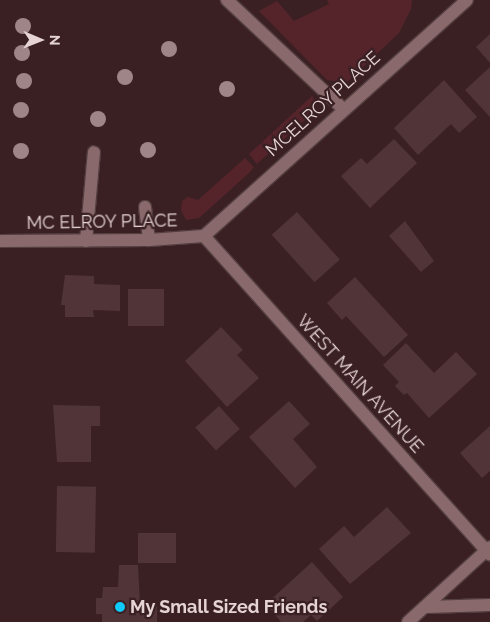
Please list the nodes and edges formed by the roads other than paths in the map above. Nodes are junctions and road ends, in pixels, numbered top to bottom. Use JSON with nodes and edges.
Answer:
{"nodes":[{"id":1,"x":227,"y":0,"type":"edge"},
{"id":2,"x":467,"y":0,"type":"edge"},
{"id":3,"x":343,"y":109,"type":"junction"},
{"id":4,"x":94,"y":152,"type":"dead end"},
{"id":5,"x":144,"y":207,"type":"dead end"},
{"id":6,"x":204,"y":236,"type":"junction"},
{"id":7,"x":149,"y":240,"type":"junction"},
{"id":8,"x":0,"y":241,"type":"edge"},
{"id":9,"x":86,"y":241,"type":"junction"},
{"id":10,"x":489,"y":551,"type":"edge"},
{"id":11,"x":490,"y":605,"type":"edge"},
{"id":12,"x":426,"y":607,"type":"junction"},
{"id":13,"x":408,"y":622,"type":"edge"}],
"edges":[{"from":1,"to":3,"type":"street"},
{"from":2,"to":3,"type":"street","name":"MCELROY PLACE"},
{"from":3,"to":6,"type":"street","name":"MCELROY PLACE"},
{"from":4,"to":9,"type":"street"},
{"from":5,"to":7,"type":"street"},
{"from":6,"to":7,"type":"street","name":"MC ELROY PLACE"},
{"from":6,"to":10,"type":"street","name":"WEST MAIN AVENUE"},
{"from":7,"to":9,"type":"street","name":"MC ELROY PLACE"},
{"from":8,"to":9,"type":"street","name":"MC ELROY PLACE"},
{"from":10,"to":12,"type":"street"},
{"from":11,"to":12,"type":"street"},
{"from":12,"to":13,"type":"street"}]}
